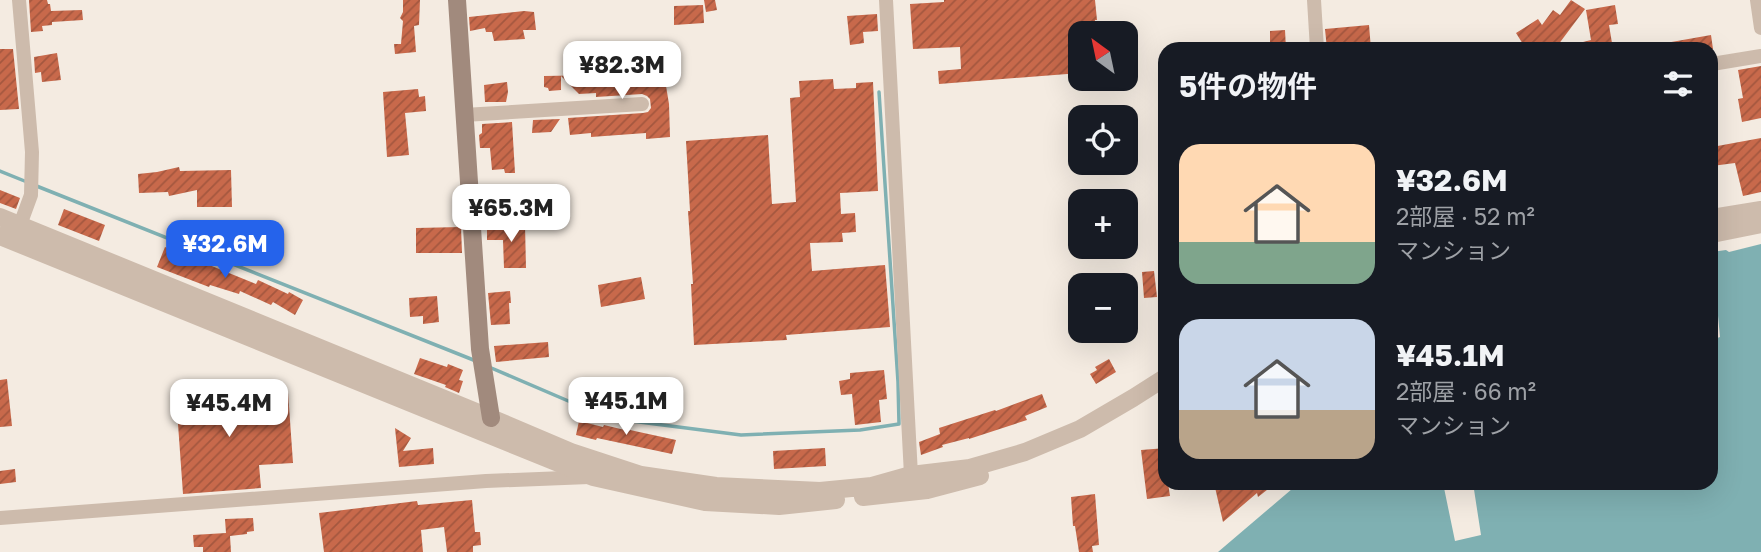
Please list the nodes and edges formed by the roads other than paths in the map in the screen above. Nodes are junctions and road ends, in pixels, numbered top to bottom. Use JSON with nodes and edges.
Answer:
{"nodes":[{"id":1,"x":19,"y":0,"type":"edge"},
{"id":2,"x":457,"y":0,"type":"edge"},
{"id":3,"x":886,"y":0,"type":"edge"},
{"id":4,"x":1314,"y":0,"type":"edge"},
{"id":5,"x":1759,"y":3,"type":"edge"},
{"id":6,"x":1761,"y":28,"type":"edge"},
{"id":7,"x":1317,"y":42,"type":"edge"},
{"id":8,"x":1761,"y":57,"type":"edge"},
{"id":9,"x":1718,"y":63,"type":"edge"},
{"id":10,"x":642,"y":104,"type":"dead end"},
{"id":11,"x":464,"y":115,"type":"junction"},
{"id":12,"x":1761,"y":210,"type":"edge"},
{"id":13,"x":0,"y":217,"type":"edge"},
{"id":14,"x":1718,"y":217,"type":"edge"},
{"id":15,"x":1761,"y":224,"type":"edge"},
{"id":16,"x":20,"y":225,"type":"junction"},
{"id":17,"x":1718,"y":233,"type":"edge"},
{"id":18,"x":0,"y":236,"type":"edge"},
{"id":19,"x":1158,"y":382,"type":"edge"},
{"id":20,"x":1158,"y":392,"type":"edge"},
{"id":21,"x":491,"y":418,"type":"junction"},
{"id":22,"x":641,"y":475,"type":"junction"},
{"id":23,"x":911,"y":475,"type":"junction"},
{"id":24,"x":593,"y":477,"type":"junction"},
{"id":25,"x":0,"y":518,"type":"edge"}],
"edges":[{"from":1,"to":16,"type":"street"},
{"from":2,"to":11,"type":"main road"},
{"from":3,"to":23,"type":"street"},
{"from":4,"to":7,"type":"street"},
{"from":5,"to":6,"type":"street"},
{"from":8,"to":9,"type":"street"},
{"from":10,"to":11,"type":"street"},
{"from":11,"to":21,"type":"main road"},
{"from":12,"to":14,"type":"street"},
{"from":13,"to":16,"type":"street"},
{"from":15,"to":17,"type":"street"},
{"from":16,"to":21,"type":"street"},
{"from":18,"to":24,"type":"street"},
{"from":19,"to":23,"type":"street"},
{"from":20,"to":24,"type":"street"},
{"from":21,"to":22,"type":"street"},
{"from":22,"to":23,"type":"street"},
{"from":22,"to":24,"type":"street"},
{"from":24,"to":25,"type":"street"}]}
